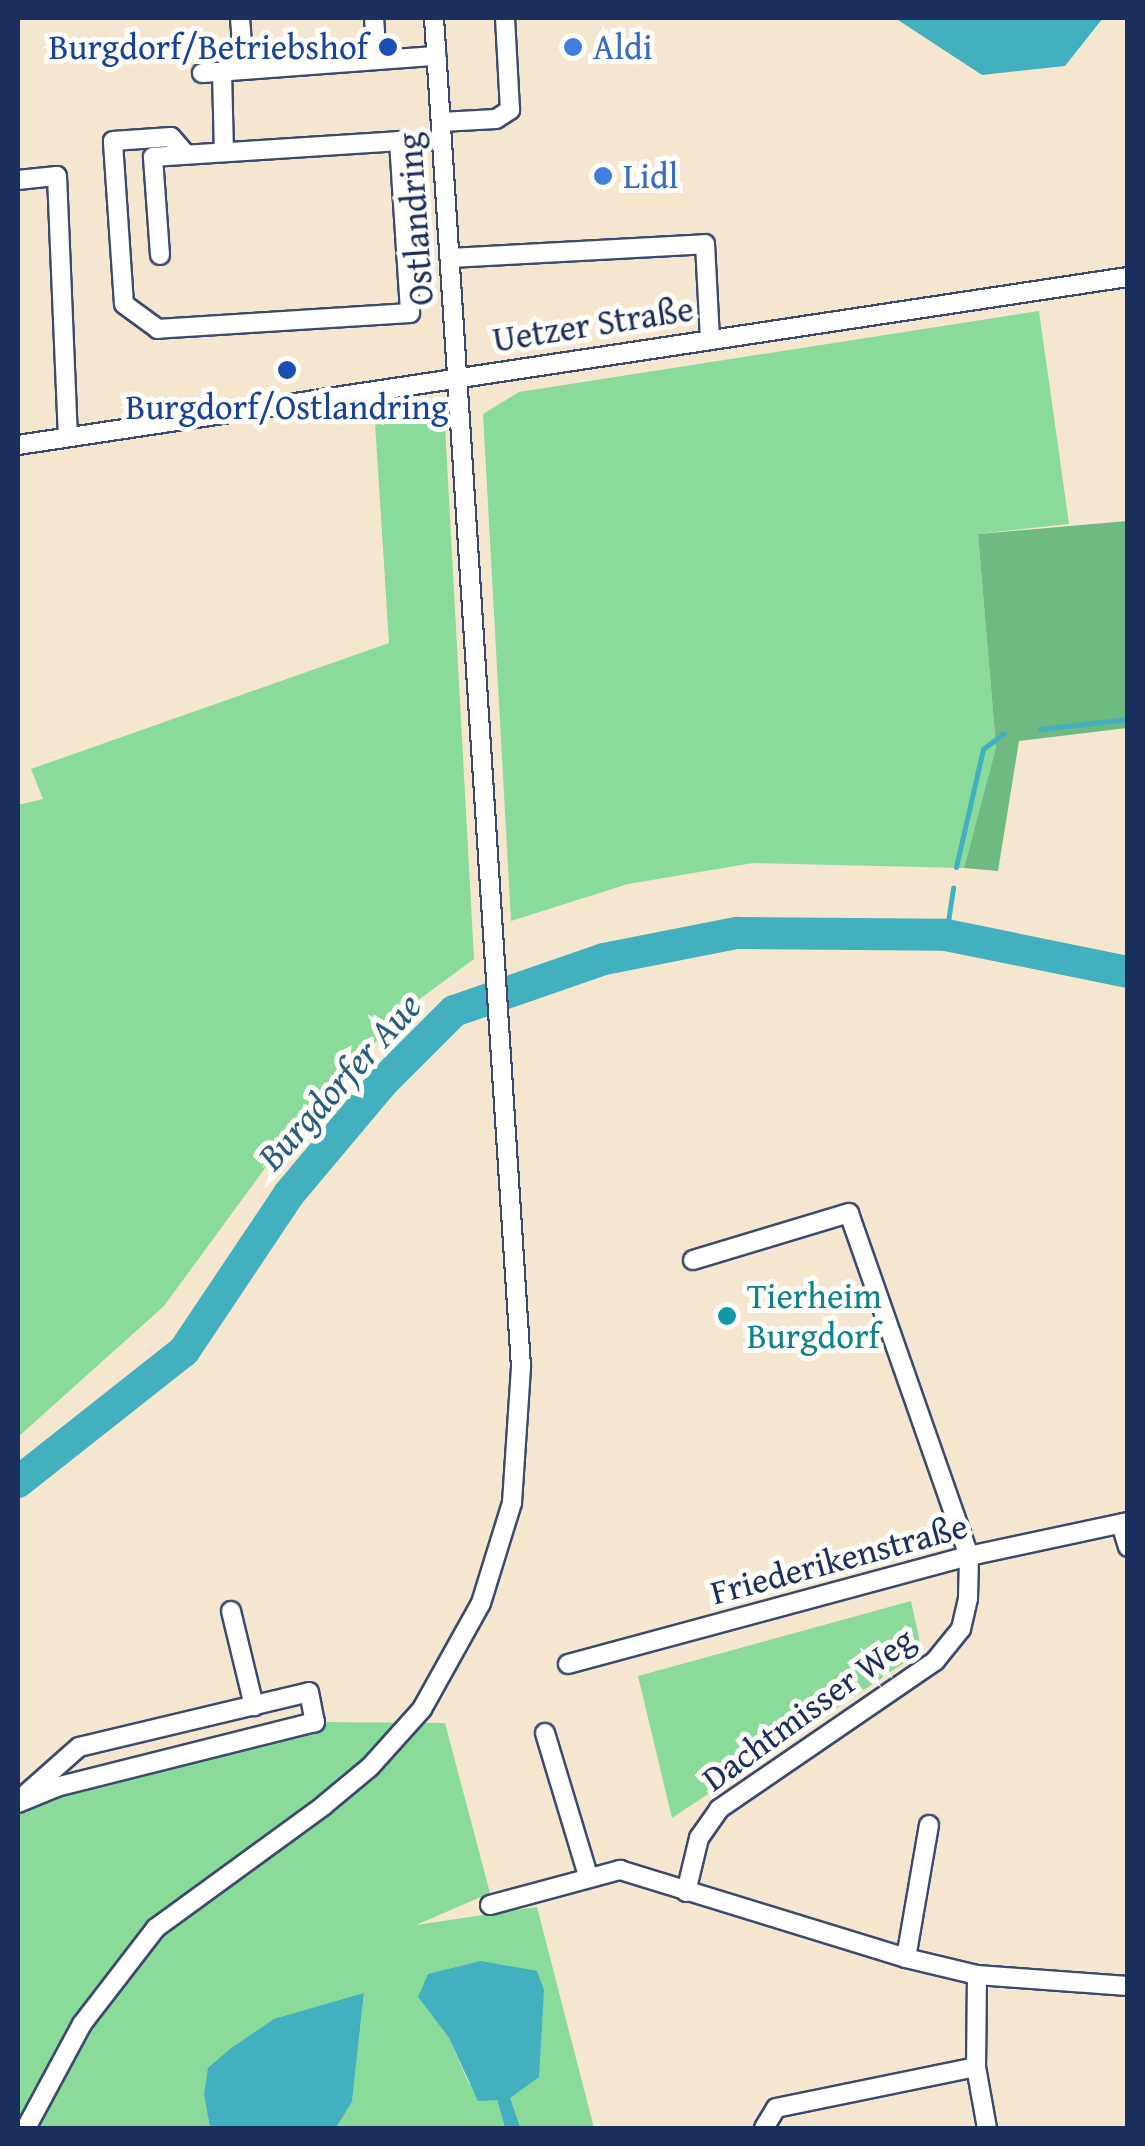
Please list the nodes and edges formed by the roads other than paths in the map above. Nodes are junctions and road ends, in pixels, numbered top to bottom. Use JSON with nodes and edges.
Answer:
{"nodes":[{"id":1,"x":240,"y":18,"type":"edge"},
{"id":2,"x":374,"y":18,"type":"edge"},
{"id":3,"x":434,"y":18,"type":"edge"},
{"id":4,"x":505,"y":18,"type":"edge"},
{"id":5,"x":436,"y":56,"type":"junction"},
{"id":6,"x":377,"y":60,"type":"junction"},
{"id":7,"x":244,"y":70,"type":"junction"},
{"id":8,"x":441,"y":122,"type":"junction"},
{"id":9,"x":224,"y":152,"type":"junction"},
{"id":10,"x":186,"y":154,"type":"junction"},
{"id":11,"x":18,"y":180,"type":"edge"},
{"id":12,"x":160,"y":254,"type":"dead end"},
{"id":13,"x":450,"y":258,"type":"junction"},
{"id":14,"x":1128,"y":277,"type":"edge"},
{"id":15,"x":710,"y":338,"type":"junction"},
{"id":16,"x":458,"y":378,"type":"junction"},
{"id":17,"x":68,"y":437,"type":"junction"},
{"id":18,"x":18,"y":445,"type":"edge"},
{"id":19,"x":693,"y":1260,"type":"dead end"},
{"id":20,"x":1124,"y":1523,"type":"edge"},
{"id":21,"x":1128,"y":1547,"type":"edge"},
{"id":22,"x":969,"y":1556,"type":"junction"},
{"id":23,"x":231,"y":1611,"type":"dead end"},
{"id":24,"x":568,"y":1664,"type":"dead end"},
{"id":25,"x":254,"y":1706,"type":"junction"},
{"id":26,"x":545,"y":1733,"type":"dead end"},
{"id":27,"x":18,"y":1802,"type":"edge"},
{"id":28,"x":929,"y":1825,"type":"dead end"},
{"id":29,"x":588,"y":1875,"type":"junction"},
{"id":30,"x":686,"y":1892,"type":"junction"},
{"id":31,"x":490,"y":1905,"type":"dead end"},
{"id":32,"x":906,"y":1958,"type":"junction"},
{"id":33,"x":977,"y":1974,"type":"junction"},
{"id":34,"x":1128,"y":1986,"type":"edge"},
{"id":35,"x":976,"y":2067,"type":"junction"},
{"id":36,"x":26,"y":2128,"type":"edge"},
{"id":37,"x":764,"y":2128,"type":"edge"},
{"id":38,"x":987,"y":2128,"type":"edge"}],
"edges":[{"from":1,"to":7,"type":"street"},
{"from":2,"to":6,"type":"street"},
{"from":3,"to":5,"type":"street","name":"Ostlandring"},
{"from":4,"to":8,"type":"street"},
{"from":5,"to":6,"type":"street"},
{"from":5,"to":8,"type":"street","name":"Ostlandring"},
{"from":6,"to":7,"type":"street"},
{"from":7,"to":9,"type":"street"},
{"from":8,"to":13,"type":"street","name":"Ostlandring"},
{"from":9,"to":10,"type":"street"},
{"from":9,"to":10,"type":"street"},
{"from":10,"to":12,"type":"street"},
{"from":11,"to":17,"type":"street"},
{"from":13,"to":15,"type":"street"},
{"from":13,"to":16,"type":"street","name":"Ostlandring"},
{"from":14,"to":15,"type":"street","name":"Uetzer Straße"},
{"from":15,"to":16,"type":"street","name":"Uetzer Straße"},
{"from":16,"to":17,"type":"street","name":"Uetzer Straße"},
{"from":16,"to":36,"type":"street","name":"Ostlandring"},
{"from":17,"to":18,"type":"street","name":"Uetzer Straße"},
{"from":19,"to":22,"type":"street"},
{"from":20,"to":21,"type":"street"},
{"from":20,"to":22,"type":"street","name":"Friederikenstraße"},
{"from":22,"to":24,"type":"street","name":"Friederikenstraße"},
{"from":22,"to":30,"type":"street","name":"Dachtmisser Weg"},
{"from":23,"to":25,"type":"street"},
{"from":25,"to":27,"type":"street"},
{"from":25,"to":27,"type":"street"},
{"from":26,"to":29,"type":"street"},
{"from":28,"to":32,"type":"street"},
{"from":29,"to":30,"type":"street"},
{"from":29,"to":31,"type":"street"},
{"from":30,"to":32,"type":"street"},
{"from":32,"to":33,"type":"street"},
{"from":33,"to":34,"type":"street"},
{"from":33,"to":35,"type":"street"},
{"from":35,"to":37,"type":"street"},
{"from":35,"to":38,"type":"street"}]}
